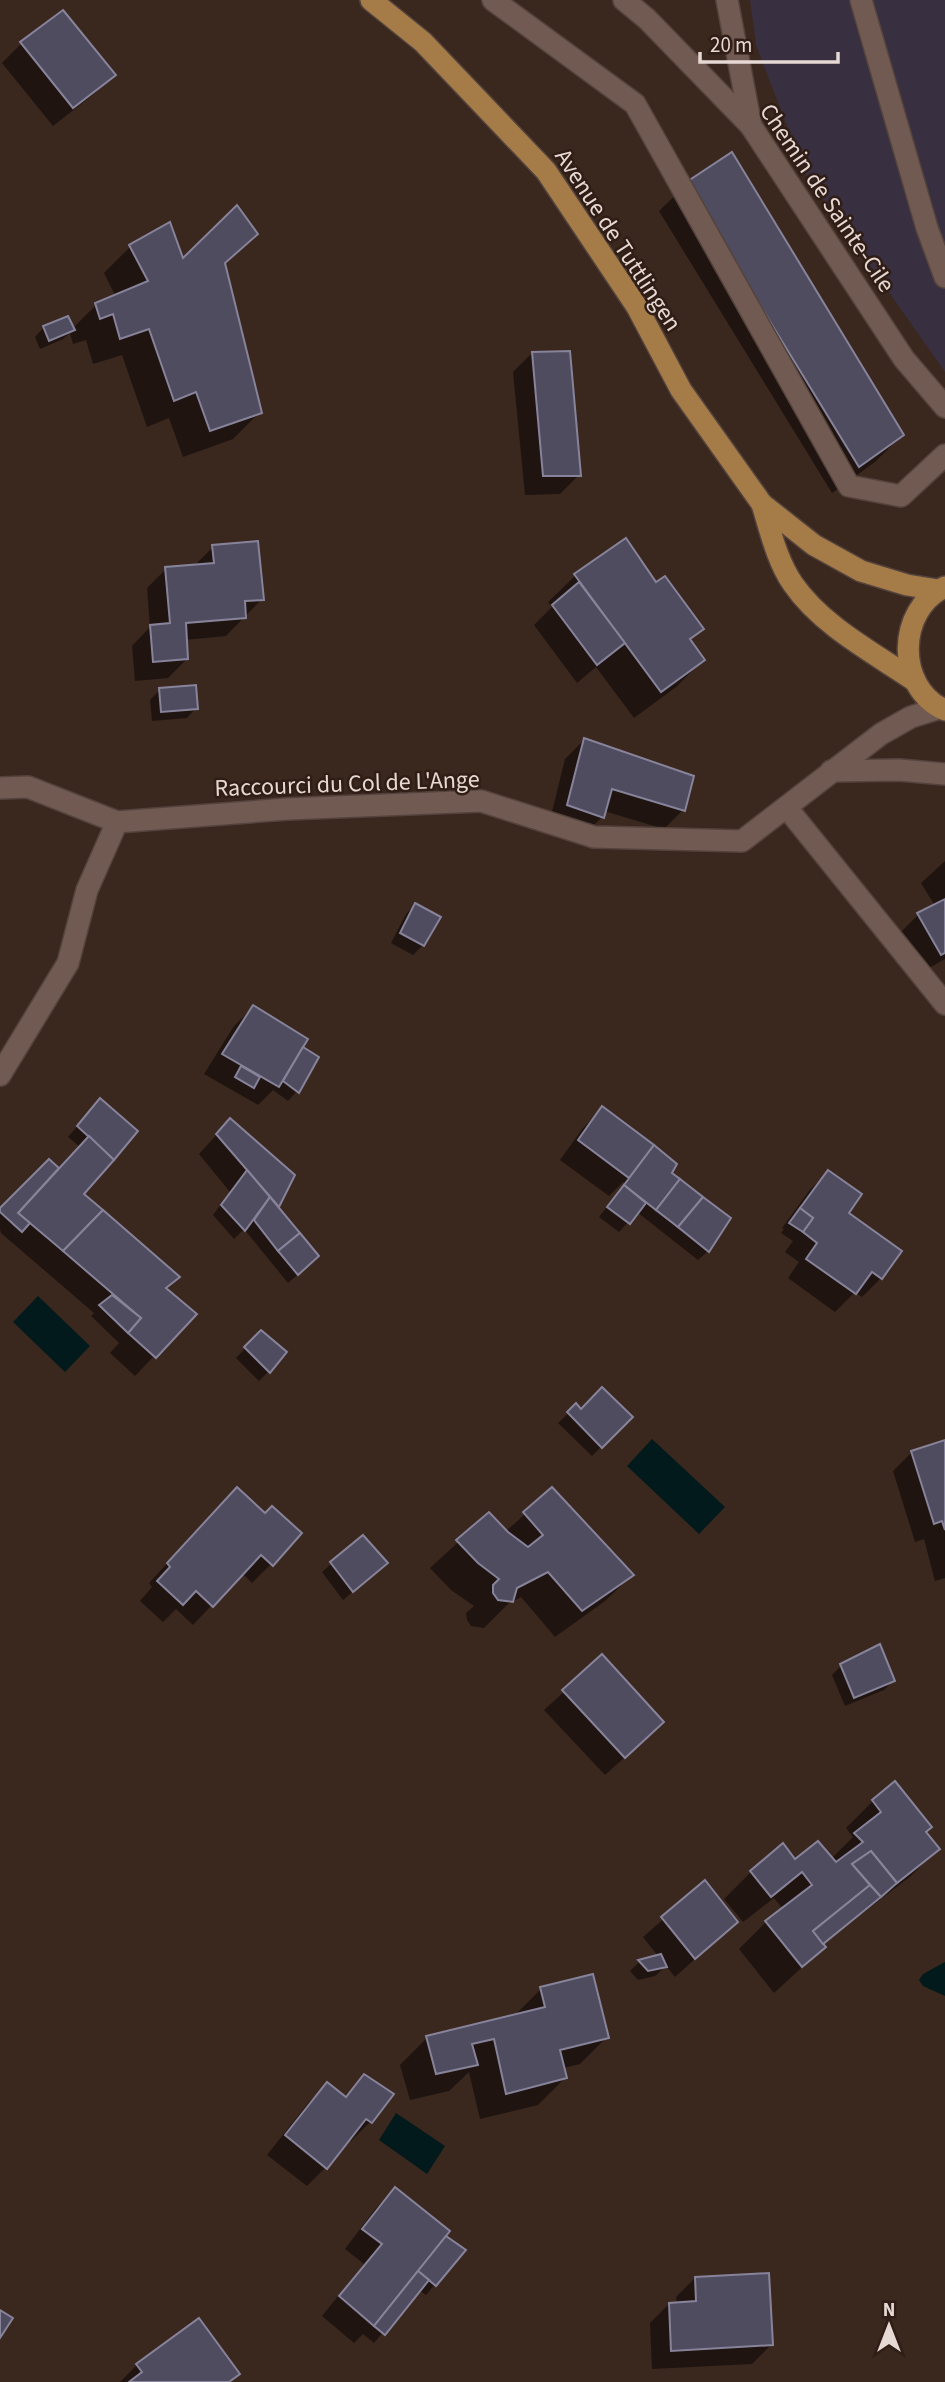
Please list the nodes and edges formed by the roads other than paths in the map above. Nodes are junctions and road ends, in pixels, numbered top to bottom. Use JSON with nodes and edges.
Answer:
{"nodes":[{"id":1,"x":371,"y":0,"type":"edge"},
{"id":2,"x":493,"y":0,"type":"edge"},
{"id":3,"x":624,"y":0,"type":"edge"},
{"id":4,"x":727,"y":0,"type":"edge"},
{"id":5,"x":860,"y":0,"type":"edge"},
{"id":6,"x":751,"y":126,"type":"junction"},
{"id":7,"x":936,"y":228,"type":"edge"},
{"id":8,"x":945,"y":277,"type":"edge"},
{"id":9,"x":945,"y":407,"type":"edge"},
{"id":10,"x":945,"y":455,"type":"edge"},
{"id":11,"x":761,"y":504,"type":"junction"},
{"id":12,"x":942,"y":589,"type":"edge"},
{"id":13,"x":915,"y":681,"type":"junction"},
{"id":14,"x":942,"y":709,"type":"edge"},
{"id":15,"x":831,"y":771,"type":"junction"},
{"id":16,"x":945,"y":774,"type":"edge"},
{"id":17,"x":0,"y":788,"type":"edge"},
{"id":18,"x":787,"y":808,"type":"junction"},
{"id":19,"x":117,"y":822,"type":"junction"},
{"id":20,"x":945,"y":1004,"type":"edge"},
{"id":21,"x":0,"y":1075,"type":"edge"}],
"edges":[{"from":1,"to":11,"type":"main road","name":"Avenue de Tuttlingen"},
{"from":2,"to":10,"type":"street"},
{"from":3,"to":6,"type":"street","name":"Chemin de Sainte-Cile"},
{"from":4,"to":6,"type":"street"},
{"from":5,"to":7,"type":"street"},
{"from":6,"to":9,"type":"street","name":"Chemin de Sainte-Cile"},
{"from":7,"to":8,"type":"street"},
{"from":11,"to":12,"type":"main road","name":"Avenue de Tuttlingen"},
{"from":11,"to":13,"type":"main road","name":"Avenue de Tuttlingen"},
{"from":12,"to":13,"type":"main road"},
{"from":13,"to":14,"type":"main road","name":"Avenue de Tuttlingen"},
{"from":14,"to":15,"type":"street","name":"Raccourci du Col de L'Ange"},
{"from":15,"to":16,"type":"street"},
{"from":15,"to":18,"type":"street","name":"Raccourci du Col de L'Ange"},
{"from":17,"to":19,"type":"street"},
{"from":18,"to":19,"type":"street","name":"Raccourci du Col de L'Ange"},
{"from":18,"to":20,"type":"street"},
{"from":19,"to":21,"type":"street"}]}
